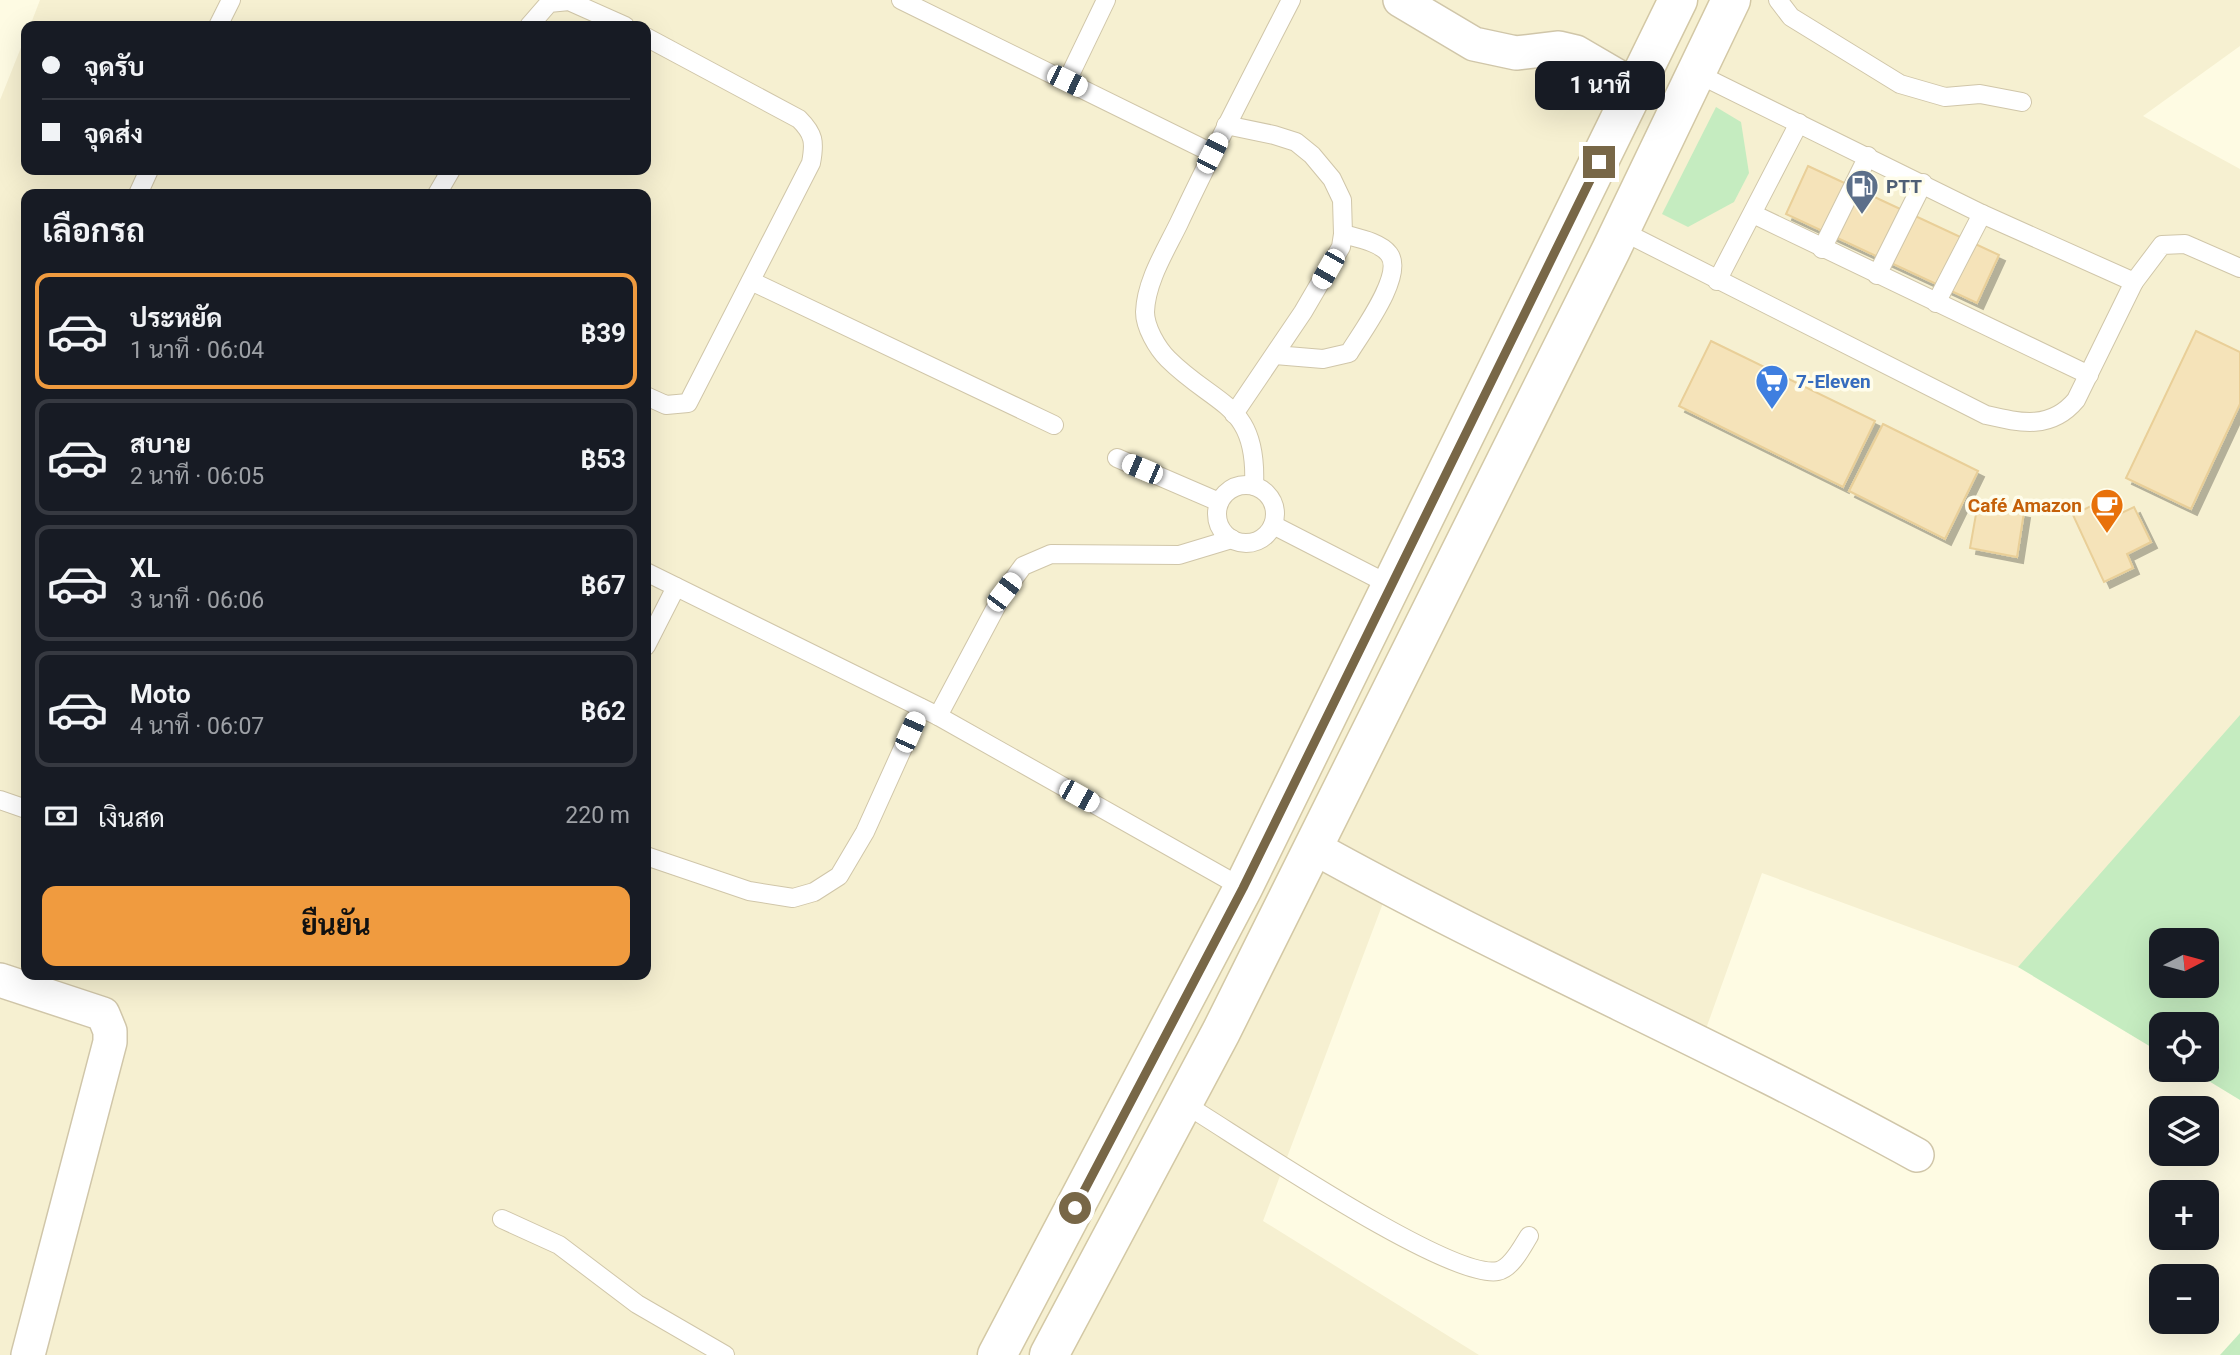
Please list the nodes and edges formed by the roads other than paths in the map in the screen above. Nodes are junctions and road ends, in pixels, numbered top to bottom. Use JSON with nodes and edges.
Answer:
{"nodes":[{"id":1,"x":231,"y":0,"type":"edge"},
{"id":2,"x":901,"y":0,"type":"edge"},
{"id":3,"x":1106,"y":0,"type":"edge"},
{"id":4,"x":1291,"y":0,"type":"edge"},
{"id":5,"x":1400,"y":0,"type":"edge"},
{"id":6,"x":1678,"y":0,"type":"edge"},
{"id":7,"x":1731,"y":0,"type":"edge"},
{"id":8,"x":1778,"y":0,"type":"edge"},
{"id":9,"x":220,"y":21,"type":"edge"},
{"id":10,"x":533,"y":21,"type":"edge"},
{"id":11,"x":614,"y":21,"type":"edge"},
{"id":12,"x":651,"y":40,"type":"edge"},
{"id":13,"x":1696,"y":73,"type":"junction"},
{"id":14,"x":1067,"y":81,"type":"junction"},
{"id":15,"x":1636,"y":87,"type":"junction"},
{"id":16,"x":2022,"y":102,"type":"dead end"},
{"id":17,"x":1799,"y":123,"type":"junction"},
{"id":18,"x":1226,"y":125,"type":"junction"},
{"id":19,"x":1212,"y":153,"type":"junction"},
{"id":20,"x":1868,"y":156,"type":"junction"},
{"id":21,"x":1923,"y":183,"type":"junction"},
{"id":22,"x":1753,"y":214,"type":"junction"},
{"id":23,"x":1982,"y":214,"type":"junction"},
{"id":24,"x":1620,"y":230,"type":"junction"},
{"id":25,"x":1343,"y":234,"type":"junction"},
{"id":26,"x":1822,"y":249,"type":"junction"},
{"id":27,"x":2240,"y":268,"type":"edge"},
{"id":28,"x":1877,"y":275,"type":"junction"},
{"id":29,"x":751,"y":281,"type":"junction"},
{"id":30,"x":1717,"y":281,"type":"junction"},
{"id":31,"x":2134,"y":282,"type":"junction"},
{"id":32,"x":1936,"y":303,"type":"junction"},
{"id":33,"x":1275,"y":355,"type":"junction"},
{"id":34,"x":2089,"y":376,"type":"junction"},
{"id":35,"x":651,"y":398,"type":"edge"},
{"id":36,"x":1234,"y":414,"type":"junction"},
{"id":37,"x":1055,"y":425,"type":"dead end"},
{"id":38,"x":1117,"y":458,"type":"dead end"},
{"id":39,"x":1254,"y":486,"type":"junction"},
{"id":40,"x":1219,"y":502,"type":"junction"},
{"id":41,"x":1273,"y":525,"type":"junction"},
{"id":42,"x":1232,"y":539,"type":"junction"},
{"id":43,"x":651,"y":574,"type":"edge"},
{"id":44,"x":1392,"y":586,"type":"junction"},
{"id":45,"x":676,"y":587,"type":"junction"},
{"id":46,"x":651,"y":636,"type":"edge"},
{"id":47,"x":921,"y":708,"type":"junction"},
{"id":48,"x":938,"y":716,"type":"junction"},
{"id":49,"x":0,"y":800,"type":"edge"},
{"id":50,"x":21,"y":807,"type":"edge"},
{"id":51,"x":1313,"y":847,"type":"junction"},
{"id":52,"x":651,"y":858,"type":"edge"},
{"id":53,"x":1243,"y":888,"type":"junction"},
{"id":54,"x":0,"y":980,"type":"edge"},
{"id":55,"x":1183,"y":1103,"type":"junction"},
{"id":56,"x":1917,"y":1155,"type":"dead end"},
{"id":57,"x":502,"y":1219,"type":"dead end"},
{"id":58,"x":1530,"y":1236,"type":"dead end"},
{"id":59,"x":28,"y":1355,"type":"edge"},
{"id":60,"x":725,"y":1355,"type":"edge"},
{"id":61,"x":997,"y":1355,"type":"edge"},
{"id":62,"x":1049,"y":1355,"type":"edge"}],
"edges":[{"from":1,"to":9,"type":"lane"},
{"from":2,"to":14,"type":"lane"},
{"from":3,"to":14,"type":"lane"},
{"from":4,"to":18,"type":"lane"},
{"from":5,"to":15,"type":"street"},
{"from":6,"to":15,"type":"main road"},
{"from":7,"to":13,"type":"main road"},
{"from":8,"to":16,"type":"lane"},
{"from":10,"to":11,"type":"lane"},
{"from":12,"to":29,"type":"lane"},
{"from":13,"to":17,"type":"lane"},
{"from":13,"to":24,"type":"main road"},
{"from":14,"to":19,"type":"lane"},
{"from":15,"to":44,"type":"main road"},
{"from":17,"to":20,"type":"lane"},
{"from":17,"to":22,"type":"lane"},
{"from":18,"to":19,"type":"lane"},
{"from":18,"to":25,"type":"lane"},
{"from":19,"to":36,"type":"lane"},
{"from":20,"to":21,"type":"lane"},
{"from":20,"to":26,"type":"lane"},
{"from":21,"to":23,"type":"lane"},
{"from":21,"to":28,"type":"lane"},
{"from":22,"to":26,"type":"lane"},
{"from":22,"to":30,"type":"lane"},
{"from":23,"to":31,"type":"lane"},
{"from":23,"to":32,"type":"lane"},
{"from":24,"to":30,"type":"lane"},
{"from":24,"to":51,"type":"main road"},
{"from":25,"to":33,"type":"lane"},
{"from":25,"to":33,"type":"lane"},
{"from":26,"to":28,"type":"lane"},
{"from":27,"to":31,"type":"lane"},
{"from":28,"to":32,"type":"lane"},
{"from":29,"to":35,"type":"lane"},
{"from":29,"to":37,"type":"lane"},
{"from":30,"to":34,"type":"lane"},
{"from":31,"to":34,"type":"lane"},
{"from":32,"to":34,"type":"lane"},
{"from":33,"to":36,"type":"lane"},
{"from":36,"to":39,"type":"lane"},
{"from":38,"to":40,"type":"lane"},
{"from":39,"to":40,"type":"lane"},
{"from":39,"to":41,"type":"lane"},
{"from":40,"to":42,"type":"lane"},
{"from":41,"to":42,"type":"lane"},
{"from":41,"to":44,"type":"lane"},
{"from":42,"to":48,"type":"lane"},
{"from":43,"to":45,"type":"lane"},
{"from":44,"to":53,"type":"main road"},
{"from":45,"to":46,"type":"lane"},
{"from":45,"to":47,"type":"lane"},
{"from":47,"to":48,"type":"lane"},
{"from":47,"to":52,"type":"lane"},
{"from":48,"to":53,"type":"lane"},
{"from":49,"to":50,"type":"lane"},
{"from":51,"to":55,"type":"main road"},
{"from":51,"to":56,"type":"street"},
{"from":53,"to":61,"type":"main road"},
{"from":54,"to":59,"type":"street"},
{"from":55,"to":58,"type":"lane"},
{"from":55,"to":62,"type":"main road"},
{"from":57,"to":60,"type":"lane"}]}
